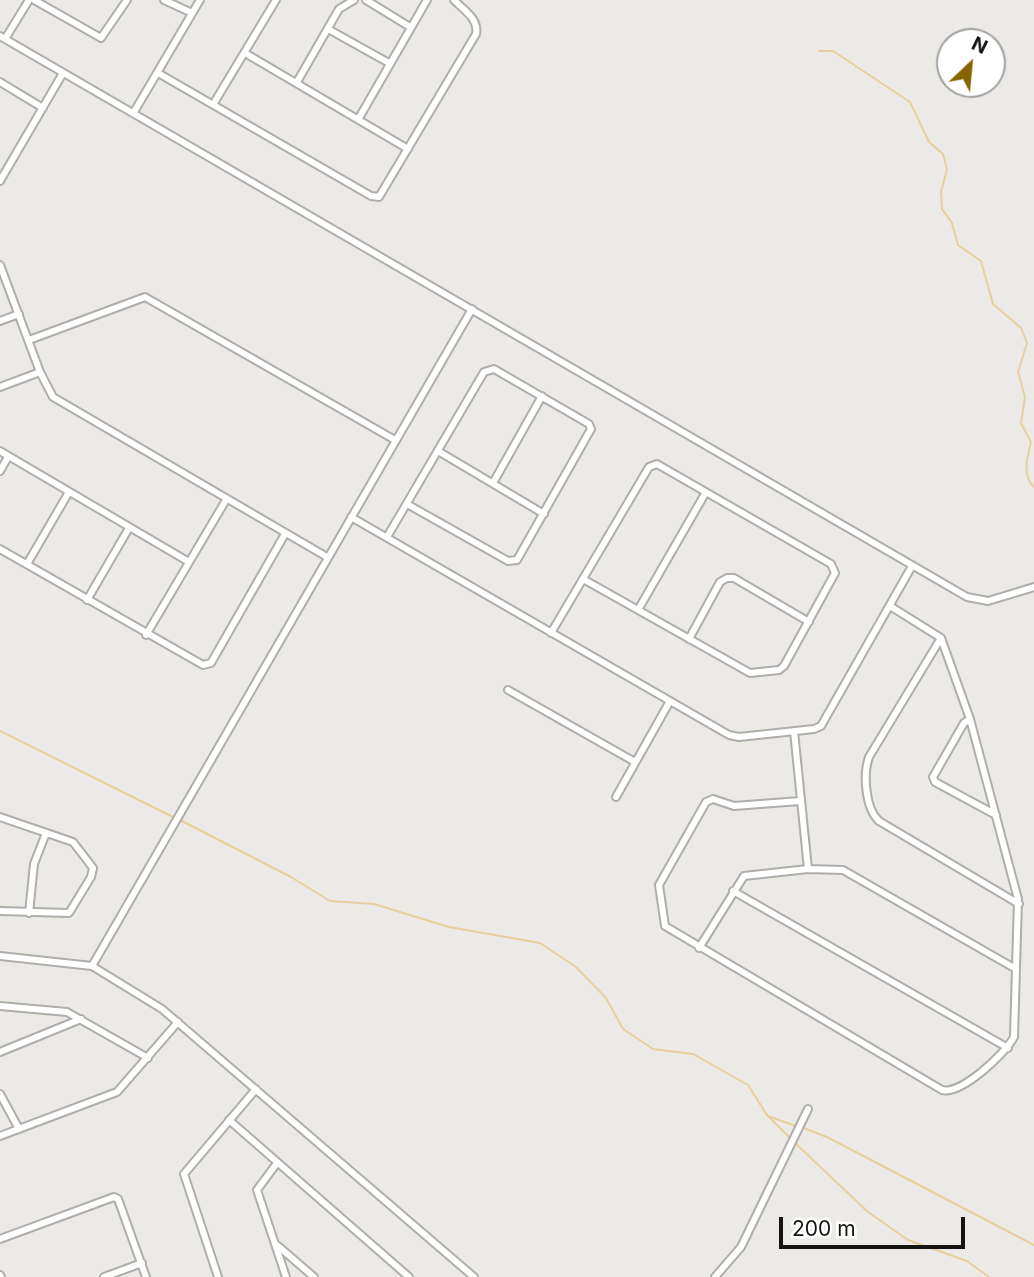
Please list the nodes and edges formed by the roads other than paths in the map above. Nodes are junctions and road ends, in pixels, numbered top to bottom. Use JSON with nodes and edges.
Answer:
{"nodes":[{"id":1,"x":32,"y":0,"type":"edge"},
{"id":2,"x":127,"y":0,"type":"edge"},
{"id":3,"x":164,"y":0,"type":"edge"},
{"id":4,"x":200,"y":0,"type":"edge"},
{"id":5,"x":275,"y":0,"type":"edge"},
{"id":6,"x":354,"y":0,"type":"edge"},
{"id":7,"x":366,"y":0,"type":"edge"},
{"id":8,"x":427,"y":0,"type":"edge"},
{"id":9,"x":454,"y":0,"type":"edge"},
{"id":10,"x":192,"y":13,"type":"junction"},
{"id":11,"x":410,"y":27,"type":"junction"},
{"id":12,"x":328,"y":29,"type":"junction"},
{"id":13,"x":2,"y":38,"type":"edge"},
{"id":14,"x":245,"y":53,"type":"junction"},
{"id":15,"x":389,"y":63,"type":"junction"},
{"id":16,"x":63,"y":73,"type":"junction"},
{"id":17,"x":158,"y":73,"type":"junction"},
{"id":18,"x":0,"y":82,"type":"edge"},
{"id":19,"x":297,"y":82,"type":"junction"},
{"id":20,"x":214,"y":103,"type":"junction"},
{"id":21,"x":43,"y":108,"type":"junction"},
{"id":22,"x":134,"y":112,"type":"junction"},
{"id":23,"x":359,"y":118,"type":"junction"},
{"id":24,"x":408,"y":149,"type":"junction"},
{"id":25,"x":0,"y":181,"type":"edge"},
{"id":26,"x":0,"y":265,"type":"edge"},
{"id":27,"x":472,"y":309,"type":"junction"},
{"id":28,"x":19,"y":314,"type":"junction"},
{"id":29,"x":0,"y":321,"type":"edge"},
{"id":30,"x":29,"y":340,"type":"junction"},
{"id":31,"x":40,"y":372,"type":"junction"},
{"id":32,"x":0,"y":387,"type":"edge"},
{"id":33,"x":542,"y":397,"type":"junction"},
{"id":34,"x":395,"y":440,"type":"junction"},
{"id":35,"x":0,"y":451,"type":"edge"},
{"id":36,"x":438,"y":451,"type":"junction"},
{"id":37,"x":8,"y":457,"type":"junction"},
{"id":38,"x":0,"y":471,"type":"edge"},
{"id":39,"x":493,"y":483,"type":"junction"},
{"id":40,"x":69,"y":492,"type":"junction"},
{"id":41,"x":706,"y":492,"type":"junction"},
{"id":42,"x":226,"y":500,"type":"junction"},
{"id":43,"x":407,"y":504,"type":"junction"},
{"id":44,"x":544,"y":514,"type":"junction"},
{"id":45,"x":351,"y":517,"type":"junction"},
{"id":46,"x":129,"y":528,"type":"junction"},
{"id":47,"x":285,"y":534,"type":"junction"},
{"id":48,"x":387,"y":537,"type":"junction"},
{"id":49,"x":0,"y":549,"type":"edge"},
{"id":50,"x":327,"y":557,"type":"junction"},
{"id":51,"x":189,"y":562,"type":"junction"},
{"id":52,"x":27,"y":565,"type":"junction"},
{"id":53,"x":912,"y":565,"type":"junction"},
{"id":54,"x":583,"y":579,"type":"junction"},
{"id":55,"x":1034,"y":587,"type":"edge"},
{"id":56,"x":87,"y":600,"type":"junction"},
{"id":57,"x":890,"y":606,"type":"junction"},
{"id":58,"x":638,"y":610,"type":"junction"},
{"id":59,"x":809,"y":621,"type":"junction"},
{"id":60,"x":551,"y":633,"type":"junction"},
{"id":61,"x":146,"y":635,"type":"junction"},
{"id":62,"x":941,"y":638,"type":"junction"},
{"id":63,"x":689,"y":639,"type":"junction"},
{"id":64,"x":508,"y":690,"type":"dead end"},
{"id":65,"x":670,"y":701,"type":"junction"},
{"id":66,"x":970,"y":719,"type":"junction"},
{"id":67,"x":794,"y":732,"type":"junction"},
{"id":68,"x":635,"y":762,"type":"junction"},
{"id":69,"x":616,"y":797,"type":"dead end"},
{"id":70,"x":800,"y":801,"type":"junction"},
{"id":71,"x":996,"y":815,"type":"junction"},
{"id":72,"x":0,"y":817,"type":"edge"},
{"id":73,"x":46,"y":833,"type":"junction"},
{"id":74,"x":808,"y":869,"type":"junction"},
{"id":75,"x":733,"y":891,"type":"junction"},
{"id":76,"x":1019,"y":904,"type":"junction"},
{"id":77,"x":0,"y":911,"type":"edge"},
{"id":78,"x":29,"y":913,"type":"junction"},
{"id":79,"x":699,"y":948,"type":"junction"},
{"id":80,"x":0,"y":956,"type":"edge"},
{"id":81,"x":92,"y":966,"type":"junction"},
{"id":82,"x":1016,"y":969,"type":"junction"},
{"id":83,"x":0,"y":1006,"type":"edge"},
{"id":84,"x":81,"y":1019,"type":"junction"},
{"id":85,"x":178,"y":1022,"type":"junction"},
{"id":86,"x":1008,"y":1048,"type":"junction"},
{"id":87,"x":0,"y":1052,"type":"edge"},
{"id":88,"x":148,"y":1058,"type":"junction"},
{"id":89,"x":256,"y":1089,"type":"junction"},
{"id":90,"x":0,"y":1094,"type":"edge"},
{"id":91,"x":808,"y":1109,"type":"dead end"},
{"id":92,"x":229,"y":1120,"type":"junction"},
{"id":93,"x":19,"y":1129,"type":"junction"},
{"id":94,"x":0,"y":1136,"type":"edge"},
{"id":95,"x":277,"y":1163,"type":"junction"},
{"id":96,"x":0,"y":1239,"type":"edge"},
{"id":97,"x":277,"y":1245,"type":"junction"},
{"id":98,"x":142,"y":1262,"type":"junction"},
{"id":99,"x":104,"y":1277,"type":"edge"},
{"id":100,"x":146,"y":1277,"type":"edge"},
{"id":101,"x":218,"y":1277,"type":"edge"},
{"id":102,"x":286,"y":1277,"type":"edge"},
{"id":103,"x":314,"y":1277,"type":"edge"},
{"id":104,"x":409,"y":1277,"type":"edge"},
{"id":105,"x":474,"y":1277,"type":"edge"},
{"id":106,"x":715,"y":1277,"type":"edge"}],
"edges":[{"from":1,"to":2,"type":"street"},
{"from":1,"to":13,"type":"street"},
{"from":3,"to":10,"type":"street"},
{"from":4,"to":10,"type":"street"},
{"from":5,"to":14,"type":"street"},
{"from":6,"to":12,"type":"street"},
{"from":7,"to":11,"type":"street"},
{"from":8,"to":11,"type":"street"},
{"from":9,"to":24,"type":"street"},
{"from":10,"to":17,"type":"street"},
{"from":11,"to":15,"type":"street"},
{"from":12,"to":15,"type":"street"},
{"from":12,"to":19,"type":"street"},
{"from":13,"to":16,"type":"street"},
{"from":14,"to":19,"type":"street"},
{"from":14,"to":20,"type":"street"},
{"from":15,"to":23,"type":"street"},
{"from":16,"to":21,"type":"street"},
{"from":16,"to":22,"type":"street"},
{"from":17,"to":20,"type":"street"},
{"from":17,"to":22,"type":"street"},
{"from":18,"to":21,"type":"street"},
{"from":19,"to":23,"type":"street"},
{"from":20,"to":24,"type":"street"},
{"from":21,"to":25,"type":"street"},
{"from":22,"to":27,"type":"street"},
{"from":23,"to":24,"type":"street"},
{"from":26,"to":28,"type":"street"},
{"from":27,"to":34,"type":"street"},
{"from":27,"to":53,"type":"street"},
{"from":28,"to":29,"type":"street"},
{"from":28,"to":30,"type":"street"},
{"from":30,"to":31,"type":"street"},
{"from":30,"to":34,"type":"street"},
{"from":31,"to":32,"type":"street"},
{"from":31,"to":42,"type":"street"},
{"from":33,"to":36,"type":"street"},
{"from":33,"to":39,"type":"street"},
{"from":33,"to":44,"type":"street"},
{"from":34,"to":45,"type":"street"},
{"from":35,"to":37,"type":"street"},
{"from":36,"to":39,"type":"street"},
{"from":36,"to":43,"type":"street"},
{"from":37,"to":38,"type":"street"},
{"from":37,"to":40,"type":"street"},
{"from":39,"to":44,"type":"street"},
{"from":40,"to":46,"type":"street"},
{"from":40,"to":52,"type":"street"},
{"from":41,"to":54,"type":"street"},
{"from":41,"to":58,"type":"street"},
{"from":41,"to":59,"type":"street"},
{"from":42,"to":47,"type":"street"},
{"from":42,"to":51,"type":"street"},
{"from":43,"to":44,"type":"street"},
{"from":43,"to":48,"type":"street"},
{"from":45,"to":48,"type":"street"},
{"from":45,"to":50,"type":"street"},
{"from":46,"to":51,"type":"street"},
{"from":46,"to":56,"type":"street"},
{"from":47,"to":50,"type":"street"},
{"from":47,"to":61,"type":"street"},
{"from":48,"to":60,"type":"street"},
{"from":49,"to":52,"type":"street"},
{"from":50,"to":81,"type":"street"},
{"from":51,"to":61,"type":"street"},
{"from":52,"to":56,"type":"street"},
{"from":53,"to":55,"type":"street"},
{"from":53,"to":57,"type":"street"},
{"from":54,"to":58,"type":"street"},
{"from":54,"to":60,"type":"street"},
{"from":56,"to":61,"type":"street"},
{"from":57,"to":62,"type":"street"},
{"from":57,"to":67,"type":"street"},
{"from":58,"to":63,"type":"street"},
{"from":59,"to":63,"type":"street"},
{"from":59,"to":63,"type":"street"},
{"from":60,"to":65,"type":"street"},
{"from":62,"to":66,"type":"street"},
{"from":62,"to":76,"type":"street"},
{"from":64,"to":68,"type":"street"},
{"from":65,"to":67,"type":"street"},
{"from":65,"to":68,"type":"street"},
{"from":66,"to":71,"type":"street"},
{"from":66,"to":71,"type":"street"},
{"from":67,"to":70,"type":"street"},
{"from":68,"to":69,"type":"street"},
{"from":70,"to":74,"type":"street"},
{"from":70,"to":79,"type":"street"},
{"from":71,"to":76,"type":"street"},
{"from":72,"to":73,"type":"street"},
{"from":73,"to":78,"type":"street"},
{"from":73,"to":78,"type":"street"},
{"from":74,"to":75,"type":"street"},
{"from":74,"to":82,"type":"street"},
{"from":75,"to":79,"type":"street"},
{"from":75,"to":86,"type":"street"},
{"from":76,"to":82,"type":"street"},
{"from":77,"to":78,"type":"street"},
{"from":79,"to":86,"type":"street"},
{"from":80,"to":81,"type":"street"},
{"from":81,"to":85,"type":"street"},
{"from":82,"to":86,"type":"street"},
{"from":83,"to":84,"type":"street"},
{"from":84,"to":87,"type":"street"},
{"from":84,"to":88,"type":"street"},
{"from":85,"to":88,"type":"street"},
{"from":85,"to":89,"type":"street"},
{"from":88,"to":93,"type":"street"},
{"from":89,"to":92,"type":"street"},
{"from":89,"to":105,"type":"street"},
{"from":90,"to":93,"type":"street"},
{"from":91,"to":106,"type":"street"},
{"from":92,"to":95,"type":"street"},
{"from":92,"to":101,"type":"street"},
{"from":93,"to":94,"type":"street"},
{"from":95,"to":97,"type":"street"},
{"from":95,"to":104,"type":"street"},
{"from":96,"to":98,"type":"street"},
{"from":97,"to":102,"type":"street"},
{"from":97,"to":103,"type":"street"},
{"from":98,"to":99,"type":"street"},
{"from":98,"to":100,"type":"street"}]}
